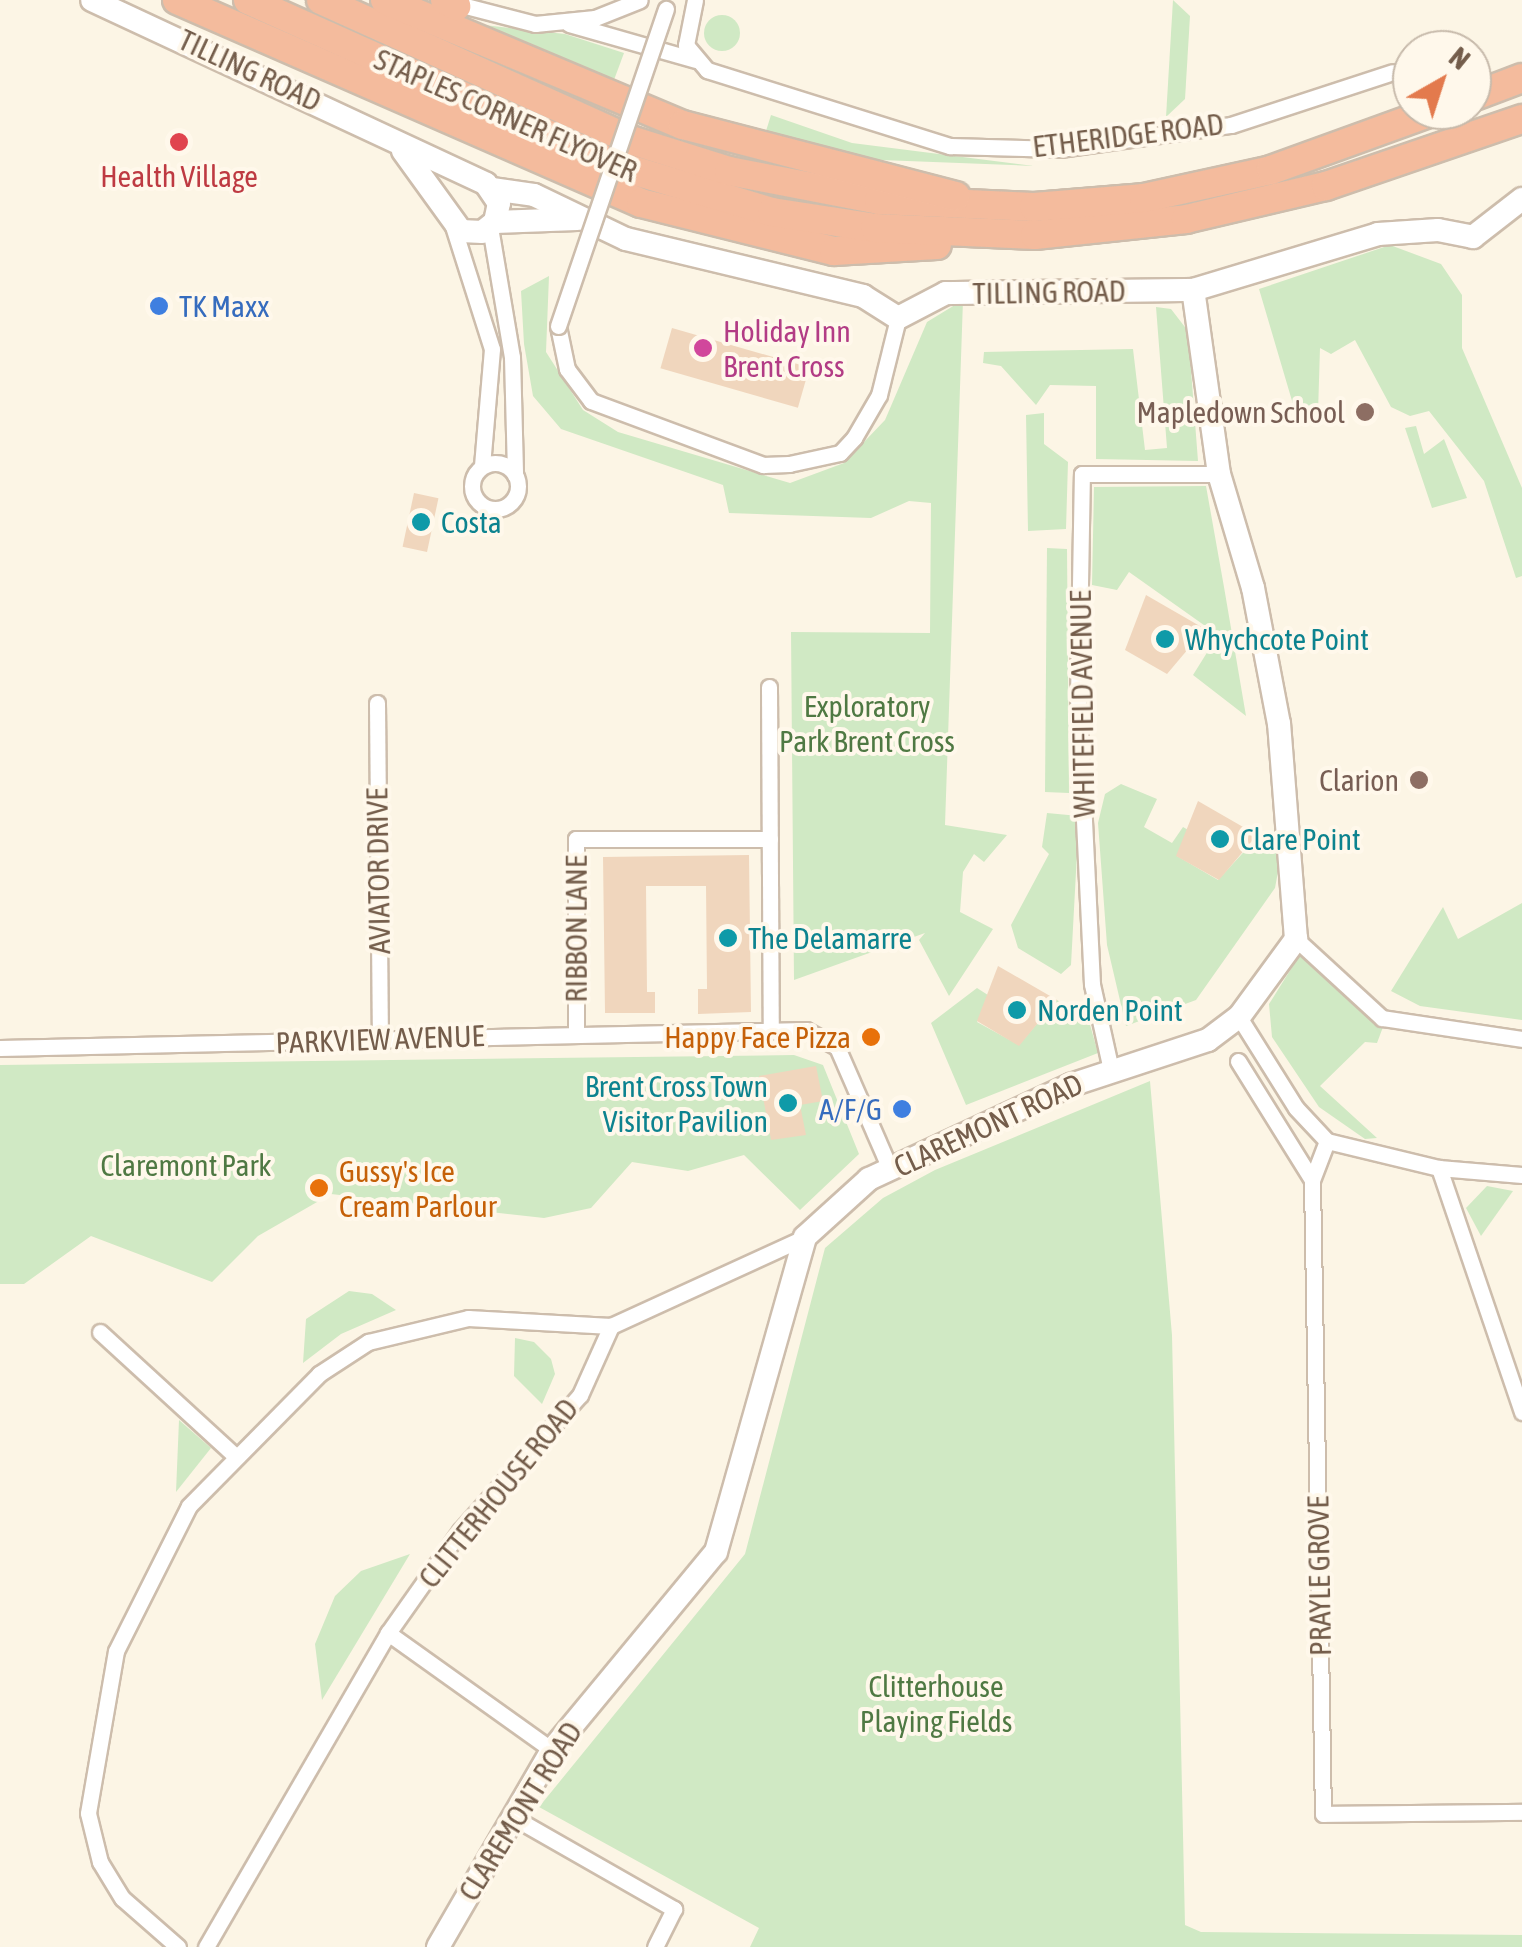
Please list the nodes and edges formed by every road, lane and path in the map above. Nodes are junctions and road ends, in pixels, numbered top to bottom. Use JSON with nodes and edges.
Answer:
{"nodes":[{"id":1,"x":92,"y":0,"type":"edge"},
{"id":2,"x":177,"y":0,"type":"edge"},
{"id":3,"x":248,"y":0,"type":"edge"},
{"id":4,"x":321,"y":0,"type":"edge"},
{"id":5,"x":385,"y":0,"type":"edge"},
{"id":6,"x":640,"y":0,"type":"edge"},
{"id":7,"x":669,"y":0,"type":"edge"},
{"id":8,"x":695,"y":0,"type":"edge"},
{"id":9,"x":451,"y":2,"type":"edge"},
{"id":10,"x":565,"y":23,"type":"junction"},
{"id":11,"x":696,"y":60,"type":"junction"},
{"id":12,"x":1392,"y":72,"type":"edge"},
{"id":13,"x":1522,"y":78,"type":"edge"},
{"id":14,"x":1492,"y":89,"type":"edge"},
{"id":15,"x":1522,"y":120,"type":"edge"},
{"id":16,"x":1392,"y":127,"type":"edge"},
{"id":17,"x":403,"y":151,"type":"junction"},
{"id":18,"x":484,"y":185,"type":"junction"},
{"id":19,"x":1522,"y":199,"type":"edge"},
{"id":20,"x":980,"y":206,"type":"junction"},
{"id":21,"x":450,"y":217,"type":"junction"},
{"id":22,"x":577,"y":219,"type":"junction"},
{"id":23,"x":492,"y":225,"type":"junction"},
{"id":24,"x":978,"y":236,"type":"junction"},
{"id":25,"x":1193,"y":290,"type":"junction"},
{"id":26,"x":898,"y":318,"type":"junction"},
{"id":27,"x":482,"y":466,"type":"junction"},
{"id":28,"x":1219,"y":474,"type":"junction"},
{"id":29,"x":516,"y":475,"type":"junction"},
{"id":30,"x":769,"y":687,"type":"dead end"},
{"id":31,"x":376,"y":703,"type":"dead end"},
{"id":32,"x":770,"y":838,"type":"junction"},
{"id":33,"x":1296,"y":938,"type":"junction"},
{"id":34,"x":1238,"y":1017,"type":"junction"},
{"id":35,"x":766,"y":1029,"type":"junction"},
{"id":36,"x":576,"y":1034,"type":"junction"},
{"id":37,"x":1522,"y":1039,"type":"edge"},
{"id":38,"x":380,"y":1040,"type":"junction"},
{"id":39,"x":0,"y":1048,"type":"edge"},
{"id":40,"x":1238,"y":1061,"type":"dead end"},
{"id":41,"x":1111,"y":1070,"type":"junction"},
{"id":42,"x":1328,"y":1141,"type":"junction"},
{"id":43,"x":1439,"y":1168,"type":"junction"},
{"id":44,"x":890,"y":1169,"type":"junction"},
{"id":45,"x":1522,"y":1176,"type":"edge"},
{"id":46,"x":1312,"y":1180,"type":"junction"},
{"id":47,"x":805,"y":1237,"type":"junction"},
{"id":48,"x":611,"y":1326,"type":"junction"},
{"id":49,"x":100,"y":1332,"type":"dead end"},
{"id":50,"x":1522,"y":1412,"type":"edge"},
{"id":51,"x":233,"y":1454,"type":"junction"},
{"id":52,"x":388,"y":1633,"type":"junction"},
{"id":53,"x":552,"y":1750,"type":"junction"},
{"id":54,"x":1522,"y":1812,"type":"edge"},
{"id":55,"x":511,"y":1816,"type":"junction"},
{"id":56,"x":178,"y":1947,"type":"edge"},
{"id":57,"x":206,"y":1947,"type":"edge"},
{"id":58,"x":438,"y":1947,"type":"edge"},
{"id":59,"x":654,"y":1947,"type":"edge"}],
"edges":[{"from":1,"to":17,"type":"street","name":"TILLING ROAD"},
{"from":2,"to":24,"type":"highway"},
{"from":3,"to":24,"type":"highway","name":"STAPLES CORNER FLYOVER"},
{"from":4,"to":20,"type":"highway","name":"STAPLES CORNER FLYOVER"},
{"from":5,"to":20,"type":"highway"},
{"from":6,"to":10,"type":"street"},
{"from":7,"to":26,"type":"street","bridge":true},
{"from":8,"to":11,"type":"street"},
{"from":9,"to":10,"type":"street"},
{"from":10,"to":11,"type":"street","name":"ETHERIDGE ROAD"},
{"from":11,"to":12,"type":"street","name":"ETHERIDGE ROAD"},
{"from":13,"to":14,"type":"highway"},
{"from":15,"to":24,"type":"highway"},
{"from":16,"to":20,"type":"highway"},
{"from":17,"to":18,"type":"street","name":"TILLING ROAD"},
{"from":17,"to":21,"type":"street","name":"TILLING ROAD"},
{"from":18,"to":21,"type":"street"},
{"from":18,"to":22,"type":"street","name":"TILLING ROAD"},
{"from":18,"to":23,"type":"street"},
{"from":19,"to":25,"type":"street","name":"TILLING ROAD"},
{"from":21,"to":23,"type":"street","name":"TILLING ROAD"},
{"from":21,"to":27,"type":"street"},
{"from":22,"to":23,"type":"street","name":"TILLING ROAD"},
{"from":22,"to":26,"type":"street","name":"TILLING ROAD"},
{"from":23,"to":29,"type":"street"},
{"from":25,"to":26,"type":"street","name":"TILLING ROAD"},
{"from":25,"to":28,"type":"street"},
{"from":27,"to":29,"type":"street"},
{"from":27,"to":29,"type":"street"},
{"from":28,"to":33,"type":"street"},
{"from":28,"to":41,"type":"street","name":"WHITEFIELD AVENUE"},
{"from":30,"to":32,"type":"street"},
{"from":31,"to":38,"type":"street","name":"AVIATOR DRIVE"},
{"from":32,"to":35,"type":"street"},
{"from":32,"to":36,"type":"street","name":"RIBBON LANE"},
{"from":33,"to":34,"type":"street","name":"CLAREMONT ROAD"},
{"from":33,"to":37,"type":"street"},
{"from":34,"to":41,"type":"street","name":"CLAREMONT ROAD"},
{"from":34,"to":42,"type":"street"},
{"from":35,"to":36,"type":"street","name":"PARKVIEW AVENUE"},
{"from":35,"to":44,"type":"street","name":"PARKVIEW AVENUE"},
{"from":36,"to":38,"type":"street","name":"PARKVIEW AVENUE"},
{"from":38,"to":39,"type":"street","name":"PARKVIEW AVENUE"},
{"from":40,"to":46,"type":"street"},
{"from":41,"to":44,"type":"street","name":"CLAREMONT ROAD"},
{"from":42,"to":43,"type":"street"},
{"from":42,"to":46,"type":"street","name":"PRAYLE GROVE"},
{"from":43,"to":45,"type":"street"},
{"from":43,"to":50,"type":"street"},
{"from":44,"to":47,"type":"street","name":"CLAREMONT ROAD"},
{"from":46,"to":54,"type":"street","name":"PRAYLE GROVE"},
{"from":47,"to":48,"type":"street"},
{"from":47,"to":53,"type":"street","name":"CLAREMONT ROAD"},
{"from":48,"to":51,"type":"street"},
{"from":48,"to":52,"type":"street","name":"CLITTERHOUSE ROAD"},
{"from":49,"to":51,"type":"street"},
{"from":51,"to":56,"type":"street"},
{"from":52,"to":53,"type":"street"},
{"from":52,"to":57,"type":"street","name":"CLITTERHOUSE ROAD"},
{"from":53,"to":55,"type":"street","name":"CLAREMONT ROAD"},
{"from":55,"to":58,"type":"street","name":"CLAREMONT ROAD"},
{"from":55,"to":59,"type":"street"}]}
